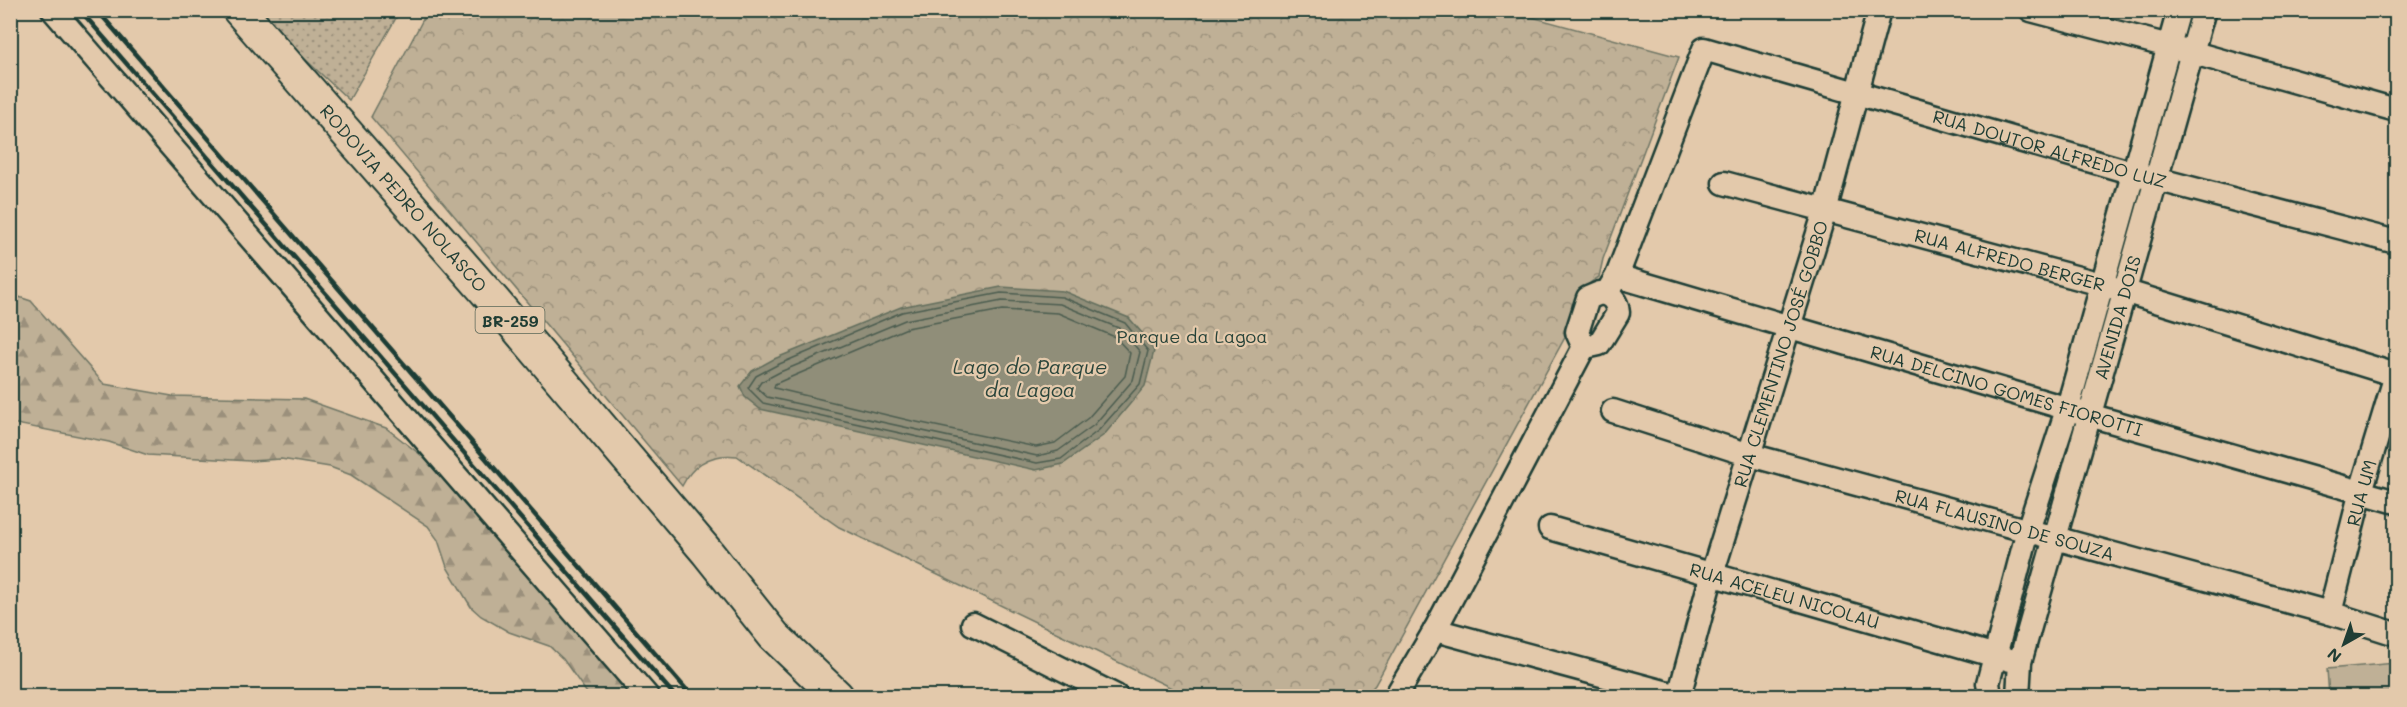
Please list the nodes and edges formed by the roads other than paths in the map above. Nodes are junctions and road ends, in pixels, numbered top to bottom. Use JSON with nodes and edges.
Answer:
{"nodes":[{"id":1,"x":53,"y":10,"type":"edge"},
{"id":2,"x":239,"y":10,"type":"edge"},
{"id":3,"x":1880,"y":10,"type":"edge"},
{"id":4,"x":2031,"y":10,"type":"edge"},
{"id":5,"x":2179,"y":10,"type":"edge"},
{"id":6,"x":2204,"y":10,"type":"edge"},
{"id":7,"x":2169,"y":46,"type":"junction"},
{"id":8,"x":2192,"y":53,"type":"junction"},
{"id":9,"x":1857,"y":93,"type":"junction"},
{"id":10,"x":2397,"y":110,"type":"edge"},
{"id":11,"x":2133,"y":173,"type":"junction"},
{"id":12,"x":2157,"y":179,"type":"junction"},
{"id":13,"x":1724,"y":183,"type":"dead end"},
{"id":14,"x":1825,"y":211,"type":"junction"},
{"id":15,"x":2397,"y":242,"type":"edge"},
{"id":16,"x":2101,"y":284,"type":"junction"},
{"id":17,"x":1612,"y":285,"type":"junction"},
{"id":18,"x":2125,"y":292,"type":"junction"},
{"id":19,"x":1790,"y":327,"type":"junction"},
{"id":20,"x":2396,"y":375,"type":"edge"},
{"id":21,"x":1613,"y":411,"type":"dead end"},
{"id":22,"x":2078,"y":411,"type":"junction"},
{"id":23,"x":1750,"y":455,"type":"junction"},
{"id":24,"x":2361,"y":491,"type":"junction"},
{"id":25,"x":2397,"y":502,"type":"edge"},
{"id":26,"x":1550,"y":528,"type":"dead end"},
{"id":27,"x":2028,"y":530,"type":"junction"},
{"id":28,"x":2054,"y":537,"type":"junction"},
{"id":29,"x":1712,"y":574,"type":"junction"},
{"id":30,"x":2330,"y":613,"type":"junction"},
{"id":31,"x":973,"y":624,"type":"dead end"},
{"id":32,"x":1435,"y":630,"type":"junction"},
{"id":33,"x":2397,"y":634,"type":"edge"},
{"id":34,"x":774,"y":636,"type":"junction"},
{"id":35,"x":1995,"y":657,"type":"junction"},
{"id":36,"x":2020,"y":663,"type":"junction"},
{"id":37,"x":647,"y":696,"type":"edge"},
{"id":38,"x":837,"y":696,"type":"edge"},
{"id":39,"x":856,"y":696,"type":"edge"},
{"id":40,"x":1116,"y":696,"type":"edge"},
{"id":41,"x":1396,"y":696,"type":"edge"},
{"id":42,"x":1679,"y":696,"type":"edge"},
{"id":43,"x":1990,"y":696,"type":"edge"},
{"id":44,"x":2018,"y":696,"type":"edge"}],
"edges":[{"from":1,"to":37,"type":"street"},
{"from":2,"to":34,"type":"highway","name":"RODOVIA PEDRO NOLASCO","number":"BR-259"},
{"from":3,"to":9,"type":"street","name":"RUA CLEMENTINO JOSÉ GOBBO"},
{"from":4,"to":7,"type":"street"},
{"from":5,"to":7,"type":"street","name":"AVENIDA DOIS"},
{"from":6,"to":8,"type":"street","name":"AVENIDA DOIS"},
{"from":7,"to":8,"type":"street"},
{"from":7,"to":11,"type":"street","name":"AVENIDA DOIS"},
{"from":8,"to":10,"type":"street"},
{"from":8,"to":12,"type":"street","name":"AVENIDA DOIS"},
{"from":9,"to":11,"type":"street","name":"RUA DOUTOR ALFREDO LUZ"},
{"from":9,"to":14,"type":"street","name":"RUA CLEMENTINO JOSÉ GOBBO"},
{"from":9,"to":17,"type":"street","name":"RUA DOUTOR ALFREDO LUZ"},
{"from":11,"to":12,"type":"street","name":"RUA DOUTOR ALFREDO LUZ"},
{"from":11,"to":16,"type":"street","name":"AVENIDA DOIS"},
{"from":12,"to":15,"type":"street","name":"RUA DOUTOR ALFREDO LUZ"},
{"from":12,"to":18,"type":"street","name":"AVENIDA DOIS"},
{"from":13,"to":14,"type":"street","name":"RUA ALFREDO BERGER"},
{"from":14,"to":16,"type":"street","name":"RUA ALFREDO BERGER"},
{"from":14,"to":19,"type":"street","name":"RUA CLEMENTINO JOSÉ GOBBO"},
{"from":16,"to":18,"type":"street","name":"RUA ALFREDO BERGER"},
{"from":16,"to":22,"type":"street","name":"AVENIDA DOIS"},
{"from":17,"to":19,"type":"street","name":"RUA DELCINO GOMES FIOROTTI"},
{"from":17,"to":32,"type":"street"},
{"from":18,"to":20,"type":"street","name":"RUA ALFREDO BERGER"},
{"from":18,"to":22,"type":"street","name":"AVENIDA DOIS"},
{"from":19,"to":22,"type":"street","name":"RUA DELCINO GOMES FIOROTTI"},
{"from":19,"to":23,"type":"street","name":"RUA CLEMENTINO JOSÉ GOBBO"},
{"from":20,"to":24,"type":"street","name":"RUA UM"},
{"from":21,"to":23,"type":"street","name":"RUA FLAUSINO DE SOUZA"},
{"from":22,"to":24,"type":"street","name":"RUA DELCINO GOMES FIOROTTI"},
{"from":22,"to":27,"type":"street","name":"AVENIDA DOIS"},
{"from":22,"to":28,"type":"street","name":"AVENIDA DOIS"},
{"from":23,"to":27,"type":"street","name":"RUA FLAUSINO DE SOUZA"},
{"from":23,"to":29,"type":"street","name":"RUA CLEMENTINO JOSÉ GOBBO"},
{"from":24,"to":25,"type":"street","name":"RUA DELCINO GOMES FIOROTTI"},
{"from":24,"to":30,"type":"street","name":"RUA UM"},
{"from":26,"to":29,"type":"street","name":"RUA ACELEU NICOLAU"},
{"from":27,"to":28,"type":"street","name":"RUA FLAUSINO DE SOUZA"},
{"from":27,"to":35,"type":"street","name":"AVENIDA DOIS"},
{"from":28,"to":30,"type":"street","name":"RUA FLAUSINO DE SOUZA"},
{"from":28,"to":36,"type":"street","name":"AVENIDA DOIS"},
{"from":29,"to":35,"type":"street","name":"RUA ACELEU NICOLAU"},
{"from":29,"to":42,"type":"street","name":"RUA CLEMENTINO JOSÉ GOBBO"},
{"from":30,"to":33,"type":"street","name":"RUA FLAUSINO DE SOUZA"},
{"from":31,"to":40,"type":"street"},
{"from":32,"to":41,"type":"street"},
{"from":32,"to":42,"type":"street"},
{"from":34,"to":38,"type":"highway","name":"RODOVIA PEDRO NOLASCO","number":"BR-259"},
{"from":34,"to":39,"type":"highway","name":"RODOVIA PEDRO NOLASCO","number":"BR-259"},
{"from":35,"to":36,"type":"street","name":"RUA ACELEU NICOLAU"},
{"from":35,"to":43,"type":"street","name":"AVENIDA DOIS"},
{"from":36,"to":44,"type":"street","name":"AVENIDA DOIS"}]}
